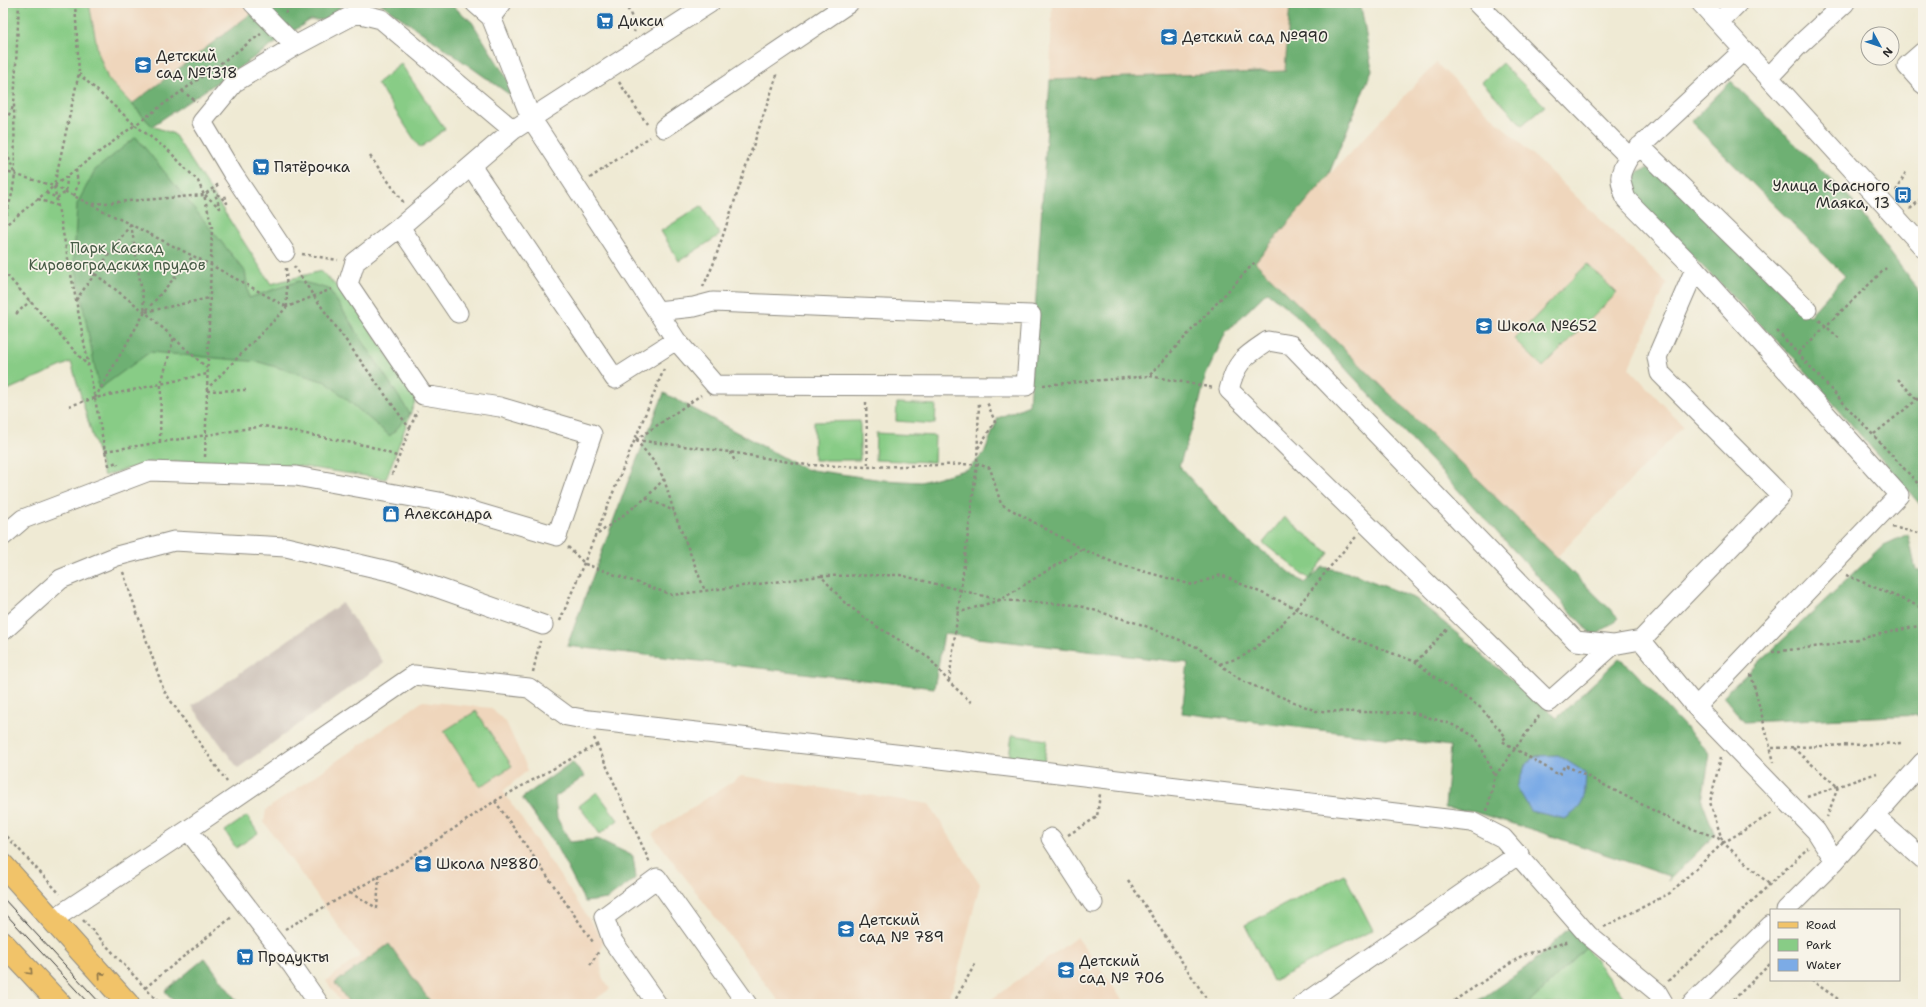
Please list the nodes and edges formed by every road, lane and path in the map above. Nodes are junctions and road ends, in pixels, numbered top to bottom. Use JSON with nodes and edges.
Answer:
{"nodes":[{"id":1,"x":19,"y":3,"type":"edge"},
{"id":2,"x":75,"y":3,"type":"edge"},
{"id":3,"x":252,"y":3,"type":"edge"},
{"id":4,"x":294,"y":3,"type":"edge"},
{"id":5,"x":475,"y":3,"type":"edge"},
{"id":6,"x":710,"y":3,"type":"edge"},
{"id":7,"x":849,"y":3,"type":"edge"},
{"id":8,"x":1478,"y":3,"type":"edge"},
{"id":9,"x":1701,"y":3,"type":"edge"},
{"id":10,"x":1738,"y":3,"type":"edge"},
{"id":11,"x":1845,"y":3,"type":"edge"},
{"id":12,"x":496,"y":10,"type":"edge"},
{"id":13,"x":1719,"y":22,"type":"junction"},
{"id":14,"x":274,"y":25,"type":"junction"},
{"id":15,"x":788,"y":44,"type":"junction"},
{"id":16,"x":295,"y":46,"type":"junction"},
{"id":17,"x":1744,"y":50,"type":"junction"},
{"id":18,"x":1923,"y":52,"type":"edge"},
{"id":19,"x":609,"y":68,"type":"junction"},
{"id":20,"x":79,"y":74,"type":"junction"},
{"id":21,"x":1770,"y":76,"type":"junction"},
{"id":22,"x":1923,"y":84,"type":"edge"},
{"id":23,"x":14,"y":105,"type":"junction"},
{"id":24,"x":531,"y":118,"type":"junction"},
{"id":25,"x":135,"y":125,"type":"junction"},
{"id":26,"x":3,"y":126,"type":"edge"},
{"id":27,"x":513,"y":130,"type":"junction"},
{"id":28,"x":655,"y":131,"type":"junction"},
{"id":29,"x":3,"y":141,"type":"edge"},
{"id":30,"x":1635,"y":151,"type":"junction"},
{"id":31,"x":370,"y":156,"type":"dead end"},
{"id":32,"x":471,"y":166,"type":"junction"},
{"id":33,"x":606,"y":166,"type":"dead end"},
{"id":34,"x":76,"y":170,"type":"junction"},
{"id":35,"x":1907,"y":170,"type":"dead end"},
{"id":36,"x":3,"y":171,"type":"edge"},
{"id":37,"x":15,"y":175,"type":"junction"},
{"id":38,"x":67,"y":177,"type":"junction"},
{"id":39,"x":54,"y":186,"type":"junction"},
{"id":40,"x":391,"y":186,"type":"dead end"},
{"id":41,"x":66,"y":192,"type":"junction"},
{"id":42,"x":46,"y":193,"type":"junction"},
{"id":43,"x":1894,"y":193,"type":"dead end"},
{"id":44,"x":204,"y":194,"type":"junction"},
{"id":45,"x":74,"y":196,"type":"junction"},
{"id":46,"x":1923,"y":197,"type":"edge"},
{"id":47,"x":57,"y":198,"type":"junction"},
{"id":48,"x":38,"y":199,"type":"junction"},
{"id":49,"x":92,"y":204,"type":"junction"},
{"id":50,"x":1904,"y":204,"type":"dead end"},
{"id":51,"x":58,"y":206,"type":"junction"},
{"id":52,"x":1909,"y":210,"type":"junction"},
{"id":53,"x":1913,"y":214,"type":"dead end"},
{"id":54,"x":131,"y":224,"type":"junction"},
{"id":55,"x":400,"y":226,"type":"junction"},
{"id":56,"x":3,"y":227,"type":"edge"},
{"id":57,"x":1923,"y":247,"type":"edge"},
{"id":58,"x":286,"y":252,"type":"junction"},
{"id":59,"x":193,"y":256,"type":"junction"},
{"id":60,"x":355,"y":262,"type":"junction"},
{"id":61,"x":1255,"y":262,"type":"dead end"},
{"id":62,"x":210,"y":265,"type":"junction"},
{"id":63,"x":1886,"y":268,"type":"dead end"},
{"id":64,"x":1695,"y":269,"type":"junction"},
{"id":65,"x":3,"y":271,"type":"edge"},
{"id":66,"x":95,"y":274,"type":"junction"},
{"id":67,"x":348,"y":284,"type":"junction"},
{"id":68,"x":313,"y":295,"type":"junction"},
{"id":69,"x":209,"y":298,"type":"junction"},
{"id":70,"x":76,"y":300,"type":"junction"},
{"id":71,"x":30,"y":301,"type":"junction"},
{"id":72,"x":287,"y":307,"type":"junction"},
{"id":73,"x":694,"y":307,"type":"junction"},
{"id":74,"x":1807,"y":309,"type":"joint"},
{"id":75,"x":657,"y":311,"type":"junction"},
{"id":76,"x":145,"y":312,"type":"junction"},
{"id":77,"x":458,"y":313,"type":"dead end"},
{"id":78,"x":16,"y":314,"type":"dead end"},
{"id":79,"x":1825,"y":326,"type":"junction"},
{"id":80,"x":1776,"y":331,"type":"dead end"},
{"id":81,"x":174,"y":337,"type":"junction"},
{"id":82,"x":1840,"y":339,"type":"dead end"},
{"id":83,"x":676,"y":340,"type":"junction"},
{"id":84,"x":1798,"y":353,"type":"junction"},
{"id":85,"x":88,"y":366,"type":"junction"},
{"id":86,"x":207,"y":368,"type":"junction"},
{"id":87,"x":665,"y":368,"type":"dead end"},
{"id":88,"x":206,"y":374,"type":"junction"},
{"id":89,"x":1149,"y":376,"type":"junction"},
{"id":90,"x":1898,"y":379,"type":"dead end"},
{"id":91,"x":161,"y":384,"type":"junction"},
{"id":92,"x":715,"y":385,"type":"junction"},
{"id":93,"x":980,"y":386,"type":"junction"},
{"id":94,"x":1026,"y":386,"type":"junction"},
{"id":95,"x":248,"y":390,"type":"dead end"},
{"id":96,"x":1230,"y":390,"type":"junction"},
{"id":97,"x":206,"y":391,"type":"junction"},
{"id":98,"x":1923,"y":395,"type":"edge"},
{"id":99,"x":95,"y":398,"type":"junction"},
{"id":100,"x":1917,"y":400,"type":"junction"},
{"id":101,"x":69,"y":406,"type":"dead end"},
{"id":102,"x":866,"y":418,"type":"dead end"},
{"id":103,"x":1874,"y":434,"type":"junction"},
{"id":104,"x":205,"y":435,"type":"junction"},
{"id":105,"x":205,"y":439,"type":"dead end"},
{"id":106,"x":636,"y":440,"type":"junction"},
{"id":107,"x":160,"y":442,"type":"junction"},
{"id":108,"x":977,"y":449,"type":"junction"},
{"id":109,"x":730,"y":452,"type":"junction"},
{"id":110,"x":399,"y":457,"type":"junction"},
{"id":111,"x":736,"y":463,"type":"dead end"},
{"id":112,"x":976,"y":464,"type":"junction"},
{"id":113,"x":868,"y":467,"type":"junction"},
{"id":114,"x":664,"y":479,"type":"junction"},
{"id":115,"x":1923,"y":489,"type":"edge"},
{"id":116,"x":386,"y":492,"type":"junction"},
{"id":117,"x":646,"y":498,"type":"junction"},
{"id":118,"x":674,"y":512,"type":"junction"},
{"id":119,"x":1368,"y":525,"type":"junction"},
{"id":120,"x":1904,"y":530,"type":"dead end"},
{"id":121,"x":597,"y":534,"type":"junction"},
{"id":122,"x":1923,"y":534,"type":"edge"},
{"id":123,"x":3,"y":536,"type":"edge"},
{"id":124,"x":557,"y":536,"type":"junction"},
{"id":125,"x":1082,"y":549,"type":"junction"},
{"id":126,"x":117,"y":556,"type":"junction"},
{"id":127,"x":585,"y":564,"type":"junction"},
{"id":128,"x":1830,"y":568,"type":"junction"},
{"id":129,"x":821,"y":576,"type":"junction"},
{"id":130,"x":961,"y":589,"type":"junction"},
{"id":131,"x":705,"y":591,"type":"junction"},
{"id":132,"x":1000,"y":600,"type":"junction"},
{"id":133,"x":1295,"y":608,"type":"junction"},
{"id":134,"x":1923,"y":608,"type":"edge"},
{"id":135,"x":957,"y":613,"type":"junction"},
{"id":136,"x":1460,"y":615,"type":"junction"},
{"id":137,"x":1923,"y":625,"type":"edge"},
{"id":138,"x":542,"y":626,"type":"junction"},
{"id":139,"x":3,"y":631,"type":"edge"},
{"id":140,"x":1641,"y":640,"type":"junction"},
{"id":141,"x":1613,"y":645,"type":"junction"},
{"id":142,"x":1746,"y":655,"type":"junction"},
{"id":143,"x":1416,"y":662,"type":"junction"},
{"id":144,"x":1220,"y":664,"type":"junction"},
{"id":145,"x":949,"y":682,"type":"junction"},
{"id":146,"x":529,"y":688,"type":"junction"},
{"id":147,"x":1549,"y":702,"type":"junction"},
{"id":148,"x":973,"y":704,"type":"dead end"},
{"id":149,"x":1696,"y":707,"type":"junction"},
{"id":150,"x":1725,"y":737,"type":"junction"},
{"id":151,"x":1903,"y":743,"type":"dead end"},
{"id":152,"x":1772,"y":748,"type":"junction"},
{"id":153,"x":1793,"y":748,"type":"junction"},
{"id":154,"x":1515,"y":749,"type":"junction"},
{"id":155,"x":1923,"y":762,"type":"edge"},
{"id":156,"x":1774,"y":763,"type":"dead end"},
{"id":157,"x":1877,"y":773,"type":"dead end"},
{"id":158,"x":1495,"y":776,"type":"junction"},
{"id":159,"x":1838,"y":787,"type":"junction"},
{"id":160,"x":237,"y":797,"type":"junction"},
{"id":161,"x":495,"y":802,"type":"junction"},
{"id":162,"x":1099,"y":802,"type":"dead end"},
{"id":163,"x":1788,"y":803,"type":"junction"},
{"id":164,"x":1875,"y":817,"type":"junction"},
{"id":165,"x":1483,"y":827,"type":"junction"},
{"id":166,"x":188,"y":830,"type":"junction"},
{"id":167,"x":1820,"y":837,"type":"junction"},
{"id":168,"x":1053,"y":841,"type":"joint"},
{"id":169,"x":1724,"y":843,"type":"junction"},
{"id":170,"x":1519,"y":854,"type":"junction"},
{"id":171,"x":1923,"y":859,"type":"edge"},
{"id":172,"x":1835,"y":861,"type":"junction"},
{"id":173,"x":3,"y":865,"type":"edge"},
{"id":174,"x":379,"y":876,"type":"junction"},
{"id":175,"x":657,"y":878,"type":"junction"},
{"id":176,"x":1128,"y":880,"type":"dead end"},
{"id":177,"x":1769,"y":884,"type":"junction"},
{"id":178,"x":350,"y":893,"type":"junction"},
{"id":179,"x":1093,"y":903,"type":"dead end"},
{"id":180,"x":246,"y":906,"type":"junction"},
{"id":181,"x":1787,"y":909,"type":"edge"},
{"id":182,"x":52,"y":920,"type":"junction"},
{"id":183,"x":1770,"y":926,"type":"edge"},
{"id":184,"x":1588,"y":935,"type":"junction"},
{"id":185,"x":270,"y":937,"type":"junction"},
{"id":186,"x":603,"y":942,"type":"junction"},
{"id":187,"x":3,"y":943,"type":"edge"},
{"id":188,"x":974,"y":964,"type":"dead end"},
{"id":189,"x":1770,"y":964,"type":"edge"},
{"id":190,"x":590,"y":965,"type":"dead end"},
{"id":191,"x":1812,"y":981,"type":"edge"},
{"id":192,"x":145,"y":988,"type":"dead end"},
{"id":193,"x":1661,"y":998,"type":"edge"},
{"id":194,"x":1456,"y":1000,"type":"junction"},
{"id":195,"x":60,"y":1004,"type":"edge"},
{"id":196,"x":128,"y":1004,"type":"edge"},
{"id":197,"x":319,"y":1004,"type":"edge"},
{"id":198,"x":657,"y":1004,"type":"edge"},
{"id":199,"x":747,"y":1004,"type":"edge"},
{"id":200,"x":953,"y":1004,"type":"edge"},
{"id":201,"x":1210,"y":1004,"type":"edge"},
{"id":202,"x":1303,"y":1004,"type":"edge"},
{"id":203,"x":1449,"y":1004,"type":"edge"},
{"id":204,"x":1459,"y":1004,"type":"edge"},
{"id":205,"x":1692,"y":1004,"type":"edge"},
{"id":206,"x":1729,"y":1004,"type":"edge"},
{"id":207,"x":1845,"y":1004,"type":"edge"}],
"edges":[{"from":1,"to":23,"type":"path"},
{"from":2,"to":20,"type":"path"},
{"from":3,"to":14,"type":"street"},
{"from":4,"to":14,"type":"path"},
{"from":5,"to":12,"type":"street"},
{"from":6,"to":19,"type":"street"},
{"from":7,"to":15,"type":"street"},
{"from":8,"to":30,"type":"street"},
{"from":9,"to":13,"type":"street"},
{"from":10,"to":13,"type":"street"},
{"from":11,"to":21,"type":"street"},
{"from":12,"to":24,"type":"street"},
{"from":13,"to":17,"type":"street"},
{"from":14,"to":16,"type":"street"},
{"from":14,"to":25,"type":"path"},
{"from":15,"to":28,"type":"street"},
{"from":15,"to":73,"type":"path"},
{"from":16,"to":27,"type":"street"},
{"from":16,"to":58,"type":"street"},
{"from":17,"to":21,"type":"street"},
{"from":17,"to":30,"type":"street"},
{"from":18,"to":22,"type":"street"},
{"from":19,"to":24,"type":"street"},
{"from":19,"to":28,"type":"path"},
{"from":20,"to":25,"type":"path"},
{"from":20,"to":39,"type":"path"},
{"from":21,"to":57,"type":"street"},
{"from":23,"to":26,"type":"path"},
{"from":23,"to":37,"type":"path"},
{"from":24,"to":27,"type":"street"},
{"from":24,"to":75,"type":"street"},
{"from":25,"to":34,"type":"path"},
{"from":25,"to":44,"type":"path"},
{"from":27,"to":32,"type":"street"},
{"from":28,"to":33,"type":"path"},
{"from":29,"to":37,"type":"path"},
{"from":30,"to":64,"type":"street"},
{"from":30,"to":74,"type":"street"},
{"from":31,"to":40,"type":"path"},
{"from":32,"to":55,"type":"street"},
{"from":32,"to":83,"type":"street"},
{"from":34,"to":38,"type":"path"},
{"from":34,"to":45,"type":"path"},
{"from":35,"to":43,"type":"path"},
{"from":36,"to":37,"type":"path"},
{"from":37,"to":39,"type":"path"},
{"from":37,"to":56,"type":"path"},
{"from":38,"to":39,"type":"path"},
{"from":38,"to":41,"type":"path"},
{"from":39,"to":41,"type":"path"},
{"from":39,"to":42,"type":"path"},
{"from":39,"to":47,"type":"path"},
{"from":41,"to":45,"type":"path"},
{"from":41,"to":47,"type":"path"},
{"from":42,"to":47,"type":"path"},
{"from":42,"to":48,"type":"path"},
{"from":44,"to":49,"type":"path"},
{"from":44,"to":62,"type":"path"},
{"from":45,"to":49,"type":"path"},
{"from":46,"to":52,"type":"path"},
{"from":47,"to":51,"type":"path"},
{"from":48,"to":51,"type":"path"},
{"from":48,"to":56,"type":"path"},
{"from":49,"to":54,"type":"path"},
{"from":50,"to":52,"type":"path"},
{"from":51,"to":70,"type":"path"},
{"from":52,"to":53,"type":"path"},
{"from":54,"to":59,"type":"path"},
{"from":54,"to":66,"type":"path"},
{"from":54,"to":76,"type":"path"},
{"from":55,"to":60,"type":"street"},
{"from":55,"to":77,"type":"street"},
{"from":58,"to":60,"type":"path"},
{"from":58,"to":68,"type":"path"},
{"from":58,"to":72,"type":"path"},
{"from":59,"to":62,"type":"path"},
{"from":59,"to":76,"type":"path"},
{"from":60,"to":67,"type":"street"},
{"from":61,"to":89,"type":"path"},
{"from":62,"to":69,"type":"path"},
{"from":62,"to":72,"type":"path"},
{"from":63,"to":79,"type":"path"},
{"from":64,"to":128,"type":"street"},
{"from":64,"to":140,"type":"street"},
{"from":65,"to":71,"type":"path"},
{"from":66,"to":70,"type":"path"},
{"from":66,"to":76,"type":"path"},
{"from":67,"to":68,"type":"path"},
{"from":67,"to":124,"type":"street"},
{"from":68,"to":72,"type":"path"},
{"from":68,"to":110,"type":"path"},
{"from":69,"to":76,"type":"path"},
{"from":69,"to":86,"type":"path"},
{"from":70,"to":85,"type":"path"},
{"from":71,"to":78,"type":"path"},
{"from":71,"to":85,"type":"path"},
{"from":72,"to":97,"type":"path"},
{"from":73,"to":75,"type":"street"},
{"from":73,"to":94,"type":"street"},
{"from":74,"to":79,"type":"path"},
{"from":75,"to":83,"type":"street"},
{"from":76,"to":81,"type":"path"},
{"from":76,"to":99,"type":"path"},
{"from":79,"to":82,"type":"path"},
{"from":79,"to":84,"type":"path"},
{"from":80,"to":84,"type":"path"},
{"from":81,"to":86,"type":"path"},
{"from":81,"to":91,"type":"path"},
{"from":83,"to":92,"type":"street"},
{"from":84,"to":103,"type":"path"},
{"from":85,"to":99,"type":"path"},
{"from":86,"to":88,"type":"path"},
{"from":87,"to":106,"type":"path"},
{"from":88,"to":91,"type":"path"},
{"from":88,"to":97,"type":"path"},
{"from":89,"to":94,"type":"path"},
{"from":89,"to":96,"type":"path"},
{"from":90,"to":100,"type":"path"},
{"from":91,"to":99,"type":"path"},
{"from":91,"to":107,"type":"path"},
{"from":92,"to":93,"type":"street"},
{"from":92,"to":106,"type":"path"},
{"from":93,"to":94,"type":"street"},
{"from":93,"to":108,"type":"path"},
{"from":93,"to":108,"type":"path"},
{"from":95,"to":97,"type":"path"},
{"from":96,"to":119,"type":"street"},
{"from":96,"to":141,"type":"street"},
{"from":97,"to":104,"type":"path"},
{"from":98,"to":100,"type":"path"},
{"from":99,"to":101,"type":"path"},
{"from":99,"to":107,"type":"path"},
{"from":100,"to":103,"type":"path"},
{"from":102,"to":113,"type":"path"},
{"from":103,"to":115,"type":"path"},
{"from":104,"to":105,"type":"path"},
{"from":104,"to":107,"type":"path"},
{"from":104,"to":110,"type":"path"},
{"from":106,"to":109,"type":"path"},
{"from":106,"to":114,"type":"path"},
{"from":106,"to":121,"type":"path"},
{"from":108,"to":112,"type":"path"},
{"from":109,"to":111,"type":"path"},
{"from":109,"to":113,"type":"path"},
{"from":110,"to":116,"type":"path"},
{"from":112,"to":113,"type":"path"},
{"from":112,"to":125,"type":"path"},
{"from":112,"to":130,"type":"path"},
{"from":114,"to":117,"type":"path"},
{"from":114,"to":118,"type":"path"},
{"from":116,"to":123,"type":"street"},
{"from":116,"to":124,"type":"street"},
{"from":117,"to":118,"type":"path"},
{"from":117,"to":121,"type":"path"},
{"from":118,"to":131,"type":"path"},
{"from":119,"to":133,"type":"path"},
{"from":119,"to":136,"type":"street"},
{"from":120,"to":122,"type":"path"},
{"from":121,"to":127,"type":"path"},
{"from":124,"to":127,"type":"path"},
{"from":125,"to":132,"type":"path"},
{"from":125,"to":133,"type":"path"},
{"from":126,"to":138,"type":"street"},
{"from":126,"to":139,"type":"street"},
{"from":126,"to":160,"type":"path"},
{"from":127,"to":131,"type":"path"},
{"from":127,"to":138,"type":"path"},
{"from":128,"to":134,"type":"path"},
{"from":128,"to":142,"type":"street"},
{"from":129,"to":130,"type":"path"},
{"from":129,"to":131,"type":"path"},
{"from":129,"to":145,"type":"path"},
{"from":130,"to":132,"type":"path"},
{"from":130,"to":135,"type":"path"},
{"from":132,"to":135,"type":"path"},
{"from":132,"to":144,"type":"path"},
{"from":133,"to":143,"type":"path"},
{"from":133,"to":144,"type":"path"},
{"from":135,"to":145,"type":"path"},
{"from":136,"to":143,"type":"path"},
{"from":136,"to":147,"type":"street"},
{"from":137,"to":142,"type":"path"},
{"from":138,"to":146,"type":"path"},
{"from":140,"to":141,"type":"street"},
{"from":140,"to":149,"type":"street"},
{"from":141,"to":147,"type":"street"},
{"from":142,"to":149,"type":"street"},
{"from":142,"to":152,"type":"path"},
{"from":143,"to":154,"type":"path"},
{"from":144,"to":158,"type":"path"},
{"from":145,"to":148,"type":"path"},
{"from":146,"to":160,"type":"street"},
{"from":146,"to":165,"type":"street"},
{"from":147,"to":154,"type":"path"},
{"from":149,"to":150,"type":"street"},
{"from":150,"to":163,"type":"street"},
{"from":150,"to":169,"type":"path"},
{"from":151,"to":153,"type":"path"},
{"from":152,"to":153,"type":"path"},
{"from":152,"to":156,"type":"path"},
{"from":153,"to":159,"type":"path"},
{"from":154,"to":158,"type":"path"},
{"from":154,"to":169,"type":"path"},
{"from":155,"to":164,"type":"street"},
{"from":157,"to":159,"type":"path"},
{"from":158,"to":165,"type":"path"},
{"from":159,"to":163,"type":"path"},
{"from":159,"to":167,"type":"path"},
{"from":160,"to":166,"type":"street"},
{"from":161,"to":174,"type":"path"},
{"from":161,"to":175,"type":"path"},
{"from":161,"to":186,"type":"path"},
{"from":162,"to":168,"type":"path"},
{"from":163,"to":167,"type":"street"},
{"from":163,"to":169,"type":"path"},
{"from":164,"to":171,"type":"street"},
{"from":164,"to":172,"type":"street"},
{"from":165,"to":170,"type":"street"},
{"from":166,"to":180,"type":"street"},
{"from":166,"to":182,"type":"street"},
{"from":167,"to":172,"type":"street"},
{"from":167,"to":177,"type":"path"},
{"from":168,"to":179,"type":"street"},
{"from":169,"to":177,"type":"path"},
{"from":169,"to":184,"type":"path"},
{"from":170,"to":184,"type":"street"},
{"from":170,"to":202,"type":"street"},
{"from":172,"to":181,"type":"street"},
{"from":173,"to":182,"type":"main road"},
{"from":174,"to":178,"type":"path"},
{"from":174,"to":178,"type":"path"},
{"from":175,"to":186,"type":"street"},
{"from":175,"to":199,"type":"street"},
{"from":176,"to":201,"type":"path"},
{"from":177,"to":193,"type":"path"},
{"from":178,"to":185,"type":"path"},
{"from":180,"to":185,"type":"street"},
{"from":180,"to":192,"type":"path"},
{"from":196,"to":182,"type":"main road","one_way":true},
{"from":183,"to":205,"type":"street"},
{"from":184,"to":193,"type":"street"},
{"from":184,"to":194,"type":"path"},
{"from":185,"to":197,"type":"street"},
{"from":186,"to":190,"type":"path"},
{"from":186,"to":198,"type":"street"},
{"from":187,"to":195,"type":"main road","one_way":true},
{"from":188,"to":200,"type":"path"},
{"from":189,"to":206,"type":"path"},
{"from":191,"to":207,"type":"path"},
{"from":194,"to":203,"type":"path"},
{"from":194,"to":204,"type":"path"}]}
